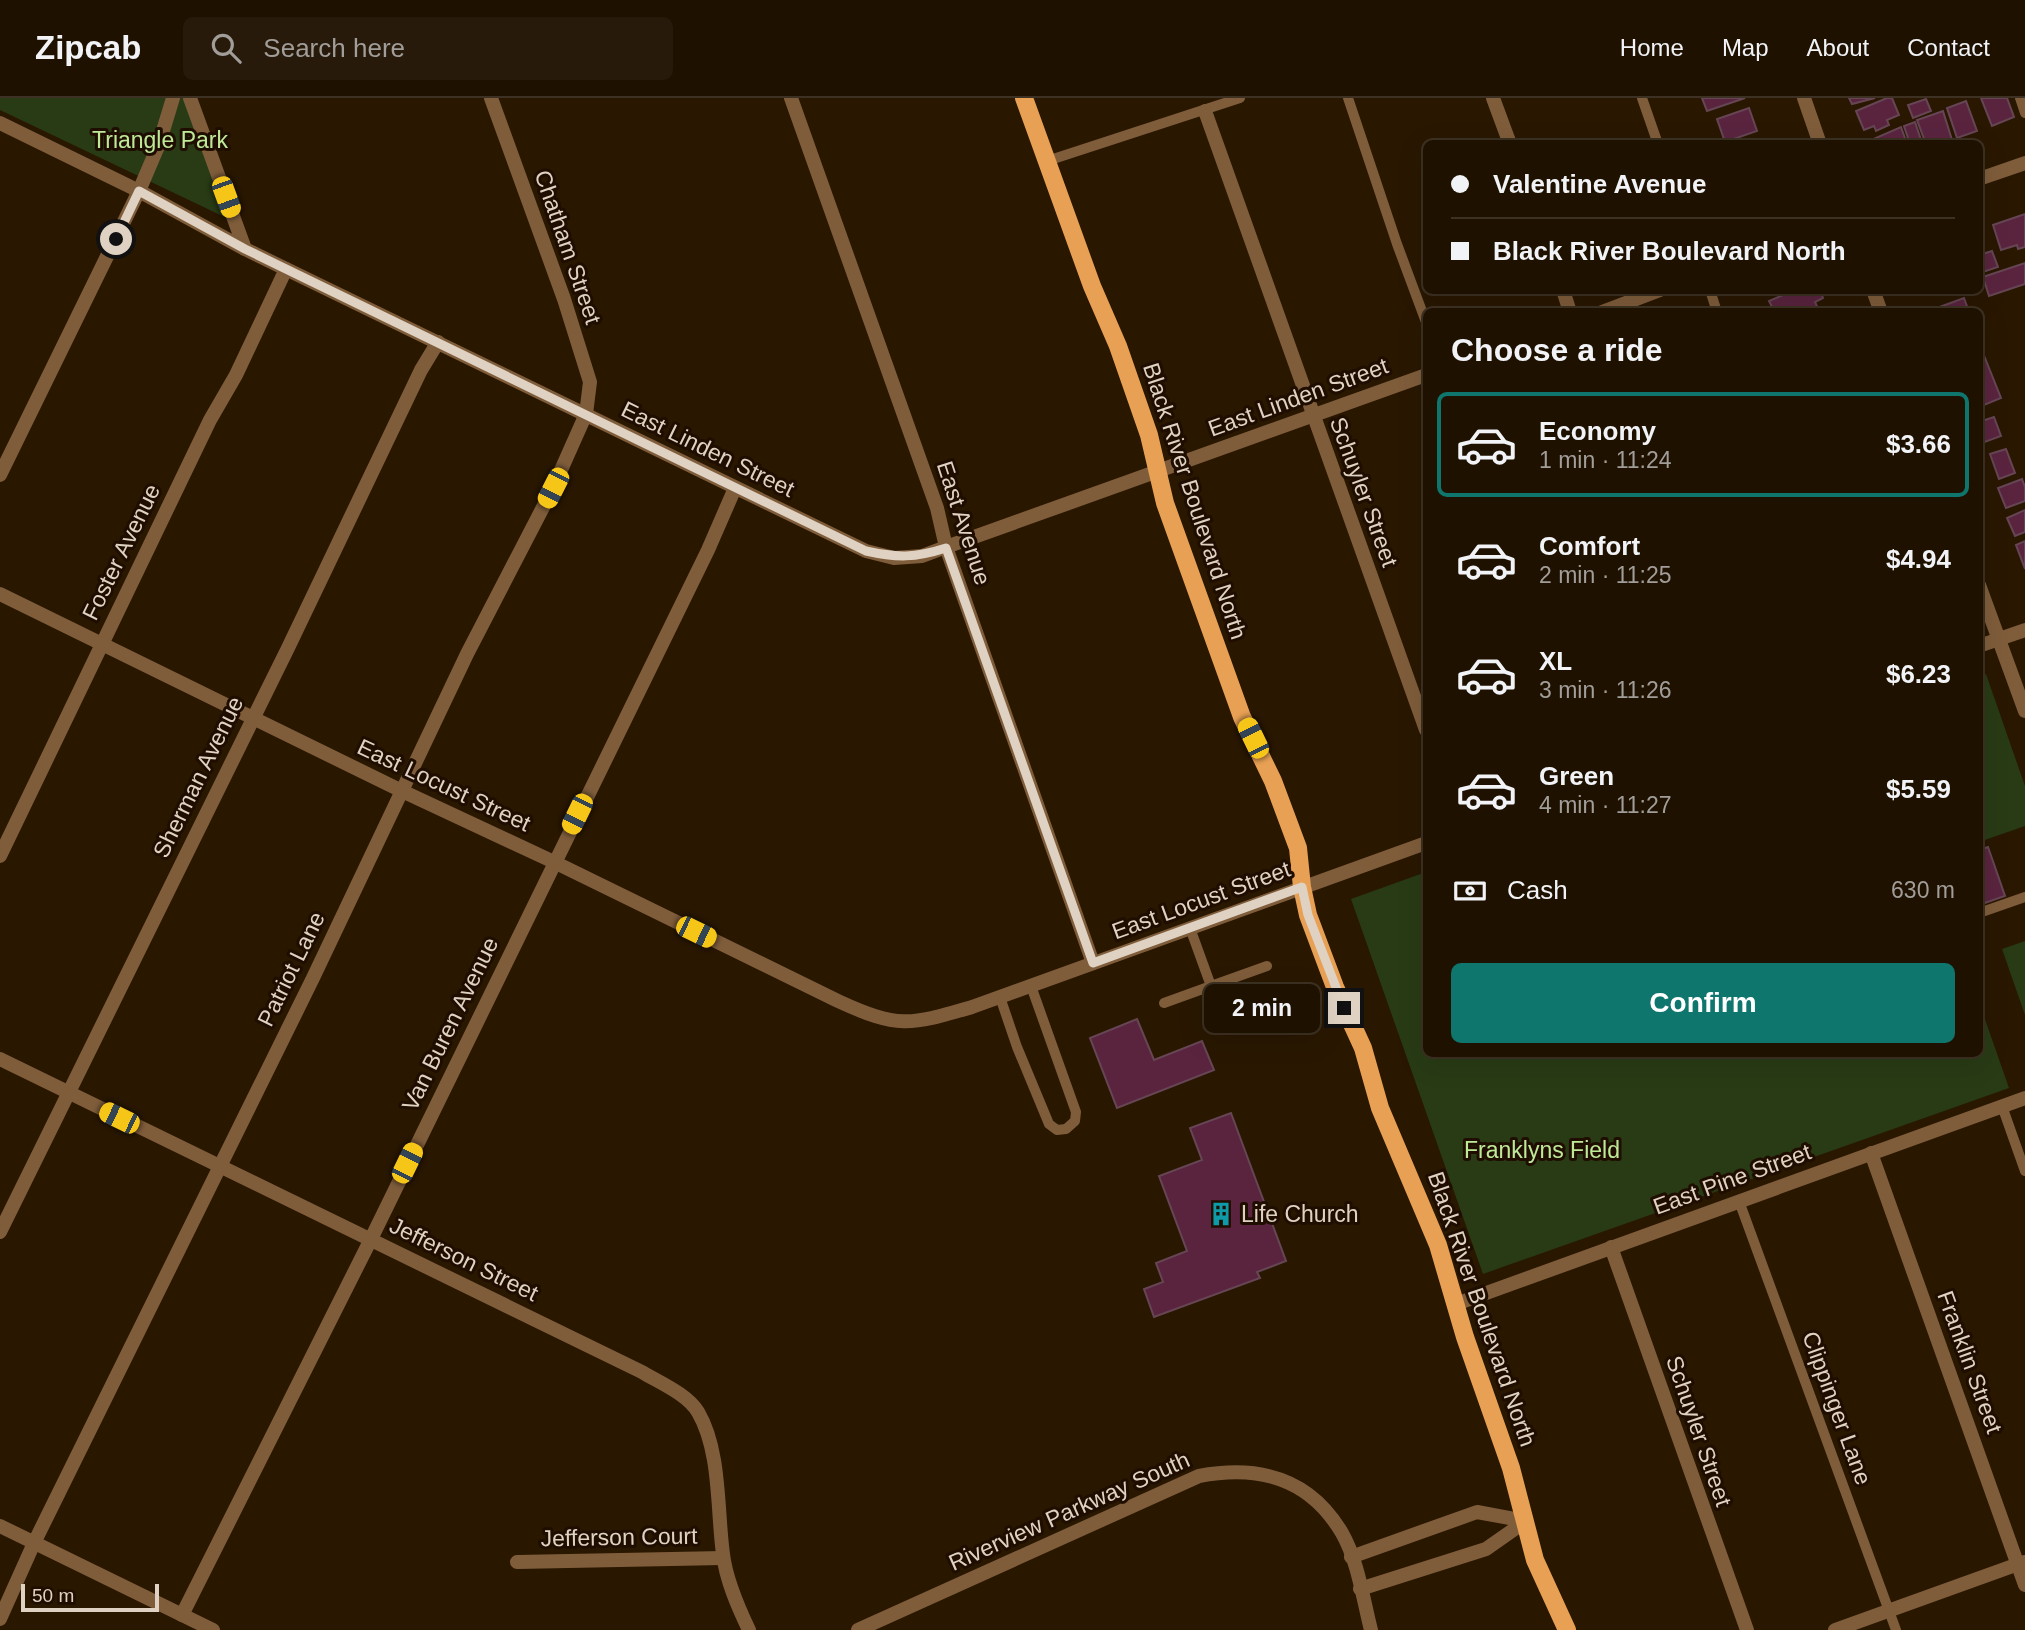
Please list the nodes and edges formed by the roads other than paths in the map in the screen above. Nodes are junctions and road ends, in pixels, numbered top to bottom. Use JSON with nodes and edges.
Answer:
{"nodes":[{"id":1,"x":173,"y":98,"type":"edge"},
{"id":2,"x":190,"y":98,"type":"edge"},
{"id":3,"x":491,"y":98,"type":"edge"},
{"id":4,"x":791,"y":98,"type":"edge"},
{"id":5,"x":1024,"y":98,"type":"edge"},
{"id":6,"x":1240,"y":98,"type":"edge"},
{"id":7,"x":1349,"y":98,"type":"edge"},
{"id":8,"x":1493,"y":98,"type":"edge"},
{"id":9,"x":1642,"y":98,"type":"edge"},
{"id":10,"x":1804,"y":98,"type":"edge"},
{"id":11,"x":2020,"y":98,"type":"edge"},
{"id":12,"x":1205,"y":111,"type":"junction"},
{"id":13,"x":2025,"y":113,"type":"edge"},
{"id":14,"x":0,"y":123,"type":"edge"},
{"id":15,"x":1509,"y":140,"type":"edge"},
{"id":16,"x":1657,"y":140,"type":"edge"},
{"id":17,"x":1819,"y":140,"type":"edge"},
{"id":18,"x":1047,"y":161,"type":"junction"},
{"id":19,"x":2025,"y":163,"type":"edge"},
{"id":20,"x":1983,"y":178,"type":"edge"},
{"id":21,"x":139,"y":191,"type":"junction"},
{"id":22,"x":245,"y":249,"type":"junction"},
{"id":23,"x":286,"y":269,"type":"junction"},
{"id":24,"x":1649,"y":294,"type":"edge"},
{"id":25,"x":1613,"y":308,"type":"edge"},
{"id":26,"x":1423,"y":314,"type":"edge"},
{"id":27,"x":438,"y":342,"type":"junction"},
{"id":28,"x":1423,"y":376,"type":"edge"},
{"id":29,"x":586,"y":414,"type":"junction"},
{"id":30,"x":1313,"y":416,"type":"junction"},
{"id":31,"x":1156,"y":472,"type":"junction"},
{"id":32,"x":0,"y":475,"type":"edge"},
{"id":33,"x":735,"y":488,"type":"junction"},
{"id":34,"x":946,"y":548,"type":"junction"},
{"id":35,"x":0,"y":594,"type":"edge"},
{"id":36,"x":1983,"y":596,"type":"edge"},
{"id":37,"x":2025,"y":630,"type":"edge"},
{"id":38,"x":1999,"y":639,"type":"junction"},
{"id":39,"x":102,"y":644,"type":"junction"},
{"id":40,"x":1983,"y":645,"type":"edge"},
{"id":41,"x":2025,"y":711,"type":"edge"},
{"id":42,"x":252,"y":717,"type":"junction"},
{"id":43,"x":1423,"y":722,"type":"edge"},
{"id":44,"x":402,"y":791,"type":"junction"},
{"id":45,"x":1423,"y":844,"type":"edge"},
{"id":46,"x":0,"y":856,"type":"edge"},
{"id":47,"x":554,"y":862,"type":"junction"},
{"id":48,"x":1302,"y":887,"type":"junction"},
{"id":49,"x":2025,"y":897,"type":"edge"},
{"id":50,"x":1983,"y":912,"type":"edge"},
{"id":51,"x":1190,"y":928,"type":"junction"},
{"id":52,"x":1093,"y":963,"type":"junction"},
{"id":53,"x":1267,"y":966,"type":"dead end"},
{"id":54,"x":1031,"y":985,"type":"junction"},
{"id":55,"x":1211,"y":986,"type":"junction"},
{"id":56,"x":1000,"y":997,"type":"junction"},
{"id":57,"x":1164,"y":1003,"type":"dead end"},
{"id":58,"x":0,"y":1059,"type":"edge"},
{"id":59,"x":69,"y":1093,"type":"junction"},
{"id":60,"x":2025,"y":1098,"type":"edge"},
{"id":61,"x":2002,"y":1106,"type":"junction"},
{"id":62,"x":1871,"y":1153,"type":"junction"},
{"id":63,"x":220,"y":1166,"type":"junction"},
{"id":64,"x":2025,"y":1171,"type":"edge"},
{"id":65,"x":1739,"y":1201,"type":"junction"},
{"id":66,"x":0,"y":1232,"type":"edge"},
{"id":67,"x":370,"y":1239,"type":"junction"},
{"id":68,"x":1611,"y":1247,"type":"junction"},
{"id":69,"x":1456,"y":1304,"type":"junction"},
{"id":70,"x":1525,"y":1521,"type":"junction"},
{"id":71,"x":0,"y":1526,"type":"edge"},
{"id":72,"x":34,"y":1543,"type":"junction"},
{"id":73,"x":1351,"y":1557,"type":"junction"},
{"id":74,"x":723,"y":1558,"type":"junction"},
{"id":75,"x":517,"y":1562,"type":"dead end"},
{"id":76,"x":2021,"y":1563,"type":"edge"},
{"id":77,"x":2025,"y":1586,"type":"edge"},
{"id":78,"x":1360,"y":1589,"type":"junction"},
{"id":79,"x":1889,"y":1611,"type":"junction"},
{"id":80,"x":182,"y":1615,"type":"junction"},
{"id":81,"x":0,"y":1619,"type":"edge"},
{"id":82,"x":213,"y":1630,"type":"edge"},
{"id":83,"x":749,"y":1630,"type":"edge"},
{"id":84,"x":858,"y":1630,"type":"edge"},
{"id":85,"x":1371,"y":1630,"type":"edge"},
{"id":86,"x":1567,"y":1630,"type":"edge"},
{"id":87,"x":1746,"y":1630,"type":"edge"},
{"id":88,"x":1835,"y":1630,"type":"edge"},
{"id":89,"x":1896,"y":1630,"type":"edge"}],
"edges":[{"from":1,"to":21,"type":"street"},
{"from":2,"to":22,"type":"street"},
{"from":3,"to":29,"type":"street","name":"Chatham Street"},
{"from":4,"to":34,"type":"street","name":"East Avenue"},
{"from":5,"to":18,"type":"main road","name":"Black River Boulevard North"},
{"from":6,"to":12,"type":"lane"},
{"from":7,"to":26,"type":"lane"},
{"from":8,"to":15,"type":"street"},
{"from":9,"to":16,"type":"lane"},
{"from":10,"to":17,"type":"street"},
{"from":11,"to":13,"type":"lane"},
{"from":12,"to":18,"type":"lane"},
{"from":12,"to":30,"type":"street","name":"Schuyler Street"},
{"from":14,"to":21,"type":"street","name":"East Linden Street"},
{"from":18,"to":31,"type":"main road","name":"Black River Boulevard North"},
{"from":19,"to":20,"type":"street"},
{"from":21,"to":22,"type":"street","name":"East Linden Street"},
{"from":21,"to":32,"type":"street"},
{"from":22,"to":23,"type":"street","name":"East Linden Street"},
{"from":23,"to":27,"type":"street","name":"East Linden Street"},
{"from":23,"to":39,"type":"street","name":"Foster Avenue"},
{"from":24,"to":25,"type":"street"},
{"from":27,"to":29,"type":"street","name":"East Linden Street"},
{"from":27,"to":42,"type":"street","name":"Sherman Avenue"},
{"from":28,"to":30,"type":"street","name":"East Linden Street"},
{"from":29,"to":33,"type":"street","name":"East Linden Street"},
{"from":29,"to":44,"type":"street","name":"Patriot Lane"},
{"from":30,"to":31,"type":"street","name":"East Linden Street"},
{"from":30,"to":43,"type":"street","name":"Schuyler Street"},
{"from":31,"to":34,"type":"street","name":"East Linden Street"},
{"from":31,"to":48,"type":"main road","name":"Black River Boulevard North"},
{"from":33,"to":34,"type":"street","name":"East Linden Street"},
{"from":33,"to":47,"type":"street","name":"Van Buren Avenue"},
{"from":34,"to":52,"type":"street","name":"East Avenue"},
{"from":35,"to":39,"type":"street","name":"East Locust Street"},
{"from":36,"to":38,"type":"street"},
{"from":37,"to":38,"type":"street"},
{"from":38,"to":40,"type":"street"},
{"from":38,"to":41,"type":"street"},
{"from":39,"to":42,"type":"street","name":"East Locust Street"},
{"from":39,"to":46,"type":"street","name":"Foster Avenue"},
{"from":42,"to":44,"type":"street","name":"East Locust Street"},
{"from":42,"to":59,"type":"street","name":"Sherman Avenue"},
{"from":44,"to":47,"type":"street","name":"East Locust Street"},
{"from":44,"to":63,"type":"street","name":"Patriot Lane"},
{"from":45,"to":48,"type":"street","name":"East Locust Street"},
{"from":47,"to":56,"type":"street","name":"East Locust Street"},
{"from":47,"to":67,"type":"street","name":"Van Buren Avenue"},
{"from":48,"to":51,"type":"street","name":"East Locust Street"},
{"from":48,"to":69,"type":"main road","name":"Black River Boulevard North"},
{"from":49,"to":50,"type":"lane"},
{"from":51,"to":52,"type":"street","name":"East Locust Street"},
{"from":51,"to":55,"type":"lane"},
{"from":52,"to":54,"type":"street","name":"East Locust Street"},
{"from":53,"to":55,"type":"lane"},
{"from":54,"to":56,"type":"street","name":"East Locust Street"},
{"from":54,"to":56,"type":"lane"},
{"from":55,"to":57,"type":"lane"},
{"from":58,"to":59,"type":"street","name":"Jefferson Street"},
{"from":59,"to":63,"type":"street","name":"Jefferson Street"},
{"from":59,"to":66,"type":"street","name":"Sherman Avenue"},
{"from":60,"to":61,"type":"street","name":"East Pine Street"},
{"from":61,"to":62,"type":"street","name":"East Pine Street"},
{"from":61,"to":64,"type":"lane"},
{"from":62,"to":65,"type":"street","name":"East Pine Street"},
{"from":62,"to":76,"type":"street","name":"Franklin Street"},
{"from":63,"to":67,"type":"street","name":"Jefferson Street"},
{"from":63,"to":72,"type":"street","name":"Patriot Lane"},
{"from":65,"to":68,"type":"street","name":"East Pine Street"},
{"from":65,"to":79,"type":"lane","name":"Clippinger Lane"},
{"from":67,"to":74,"type":"street","name":"Jefferson Street"},
{"from":67,"to":80,"type":"street","name":"Van Buren Avenue"},
{"from":68,"to":69,"type":"street","name":"East Pine Street"},
{"from":68,"to":87,"type":"street","name":"Schuyler Street"},
{"from":69,"to":70,"type":"main road","name":"Black River Boulevard North"},
{"from":70,"to":73,"type":"street"},
{"from":70,"to":78,"type":"street"},
{"from":70,"to":86,"type":"main road","name":"Black River Boulevard North"},
{"from":71,"to":72,"type":"street"},
{"from":72,"to":80,"type":"street"},
{"from":72,"to":81,"type":"street","name":"Patriot Lane"},
{"from":73,"to":78,"type":"street","name":"Riverview Parkway South"},
{"from":73,"to":84,"type":"street","name":"Riverview Parkway South"},
{"from":74,"to":75,"type":"street","name":"Jefferson Court"},
{"from":74,"to":83,"type":"street","name":"Jefferson Street"},
{"from":76,"to":77,"type":"street","name":"Franklin Street"},
{"from":76,"to":79,"type":"street"},
{"from":78,"to":85,"type":"street","name":"Riverview Parkway South"},
{"from":79,"to":88,"type":"street"},
{"from":79,"to":89,"type":"lane","name":"Clippinger Lane"},
{"from":80,"to":82,"type":"street"}]}
